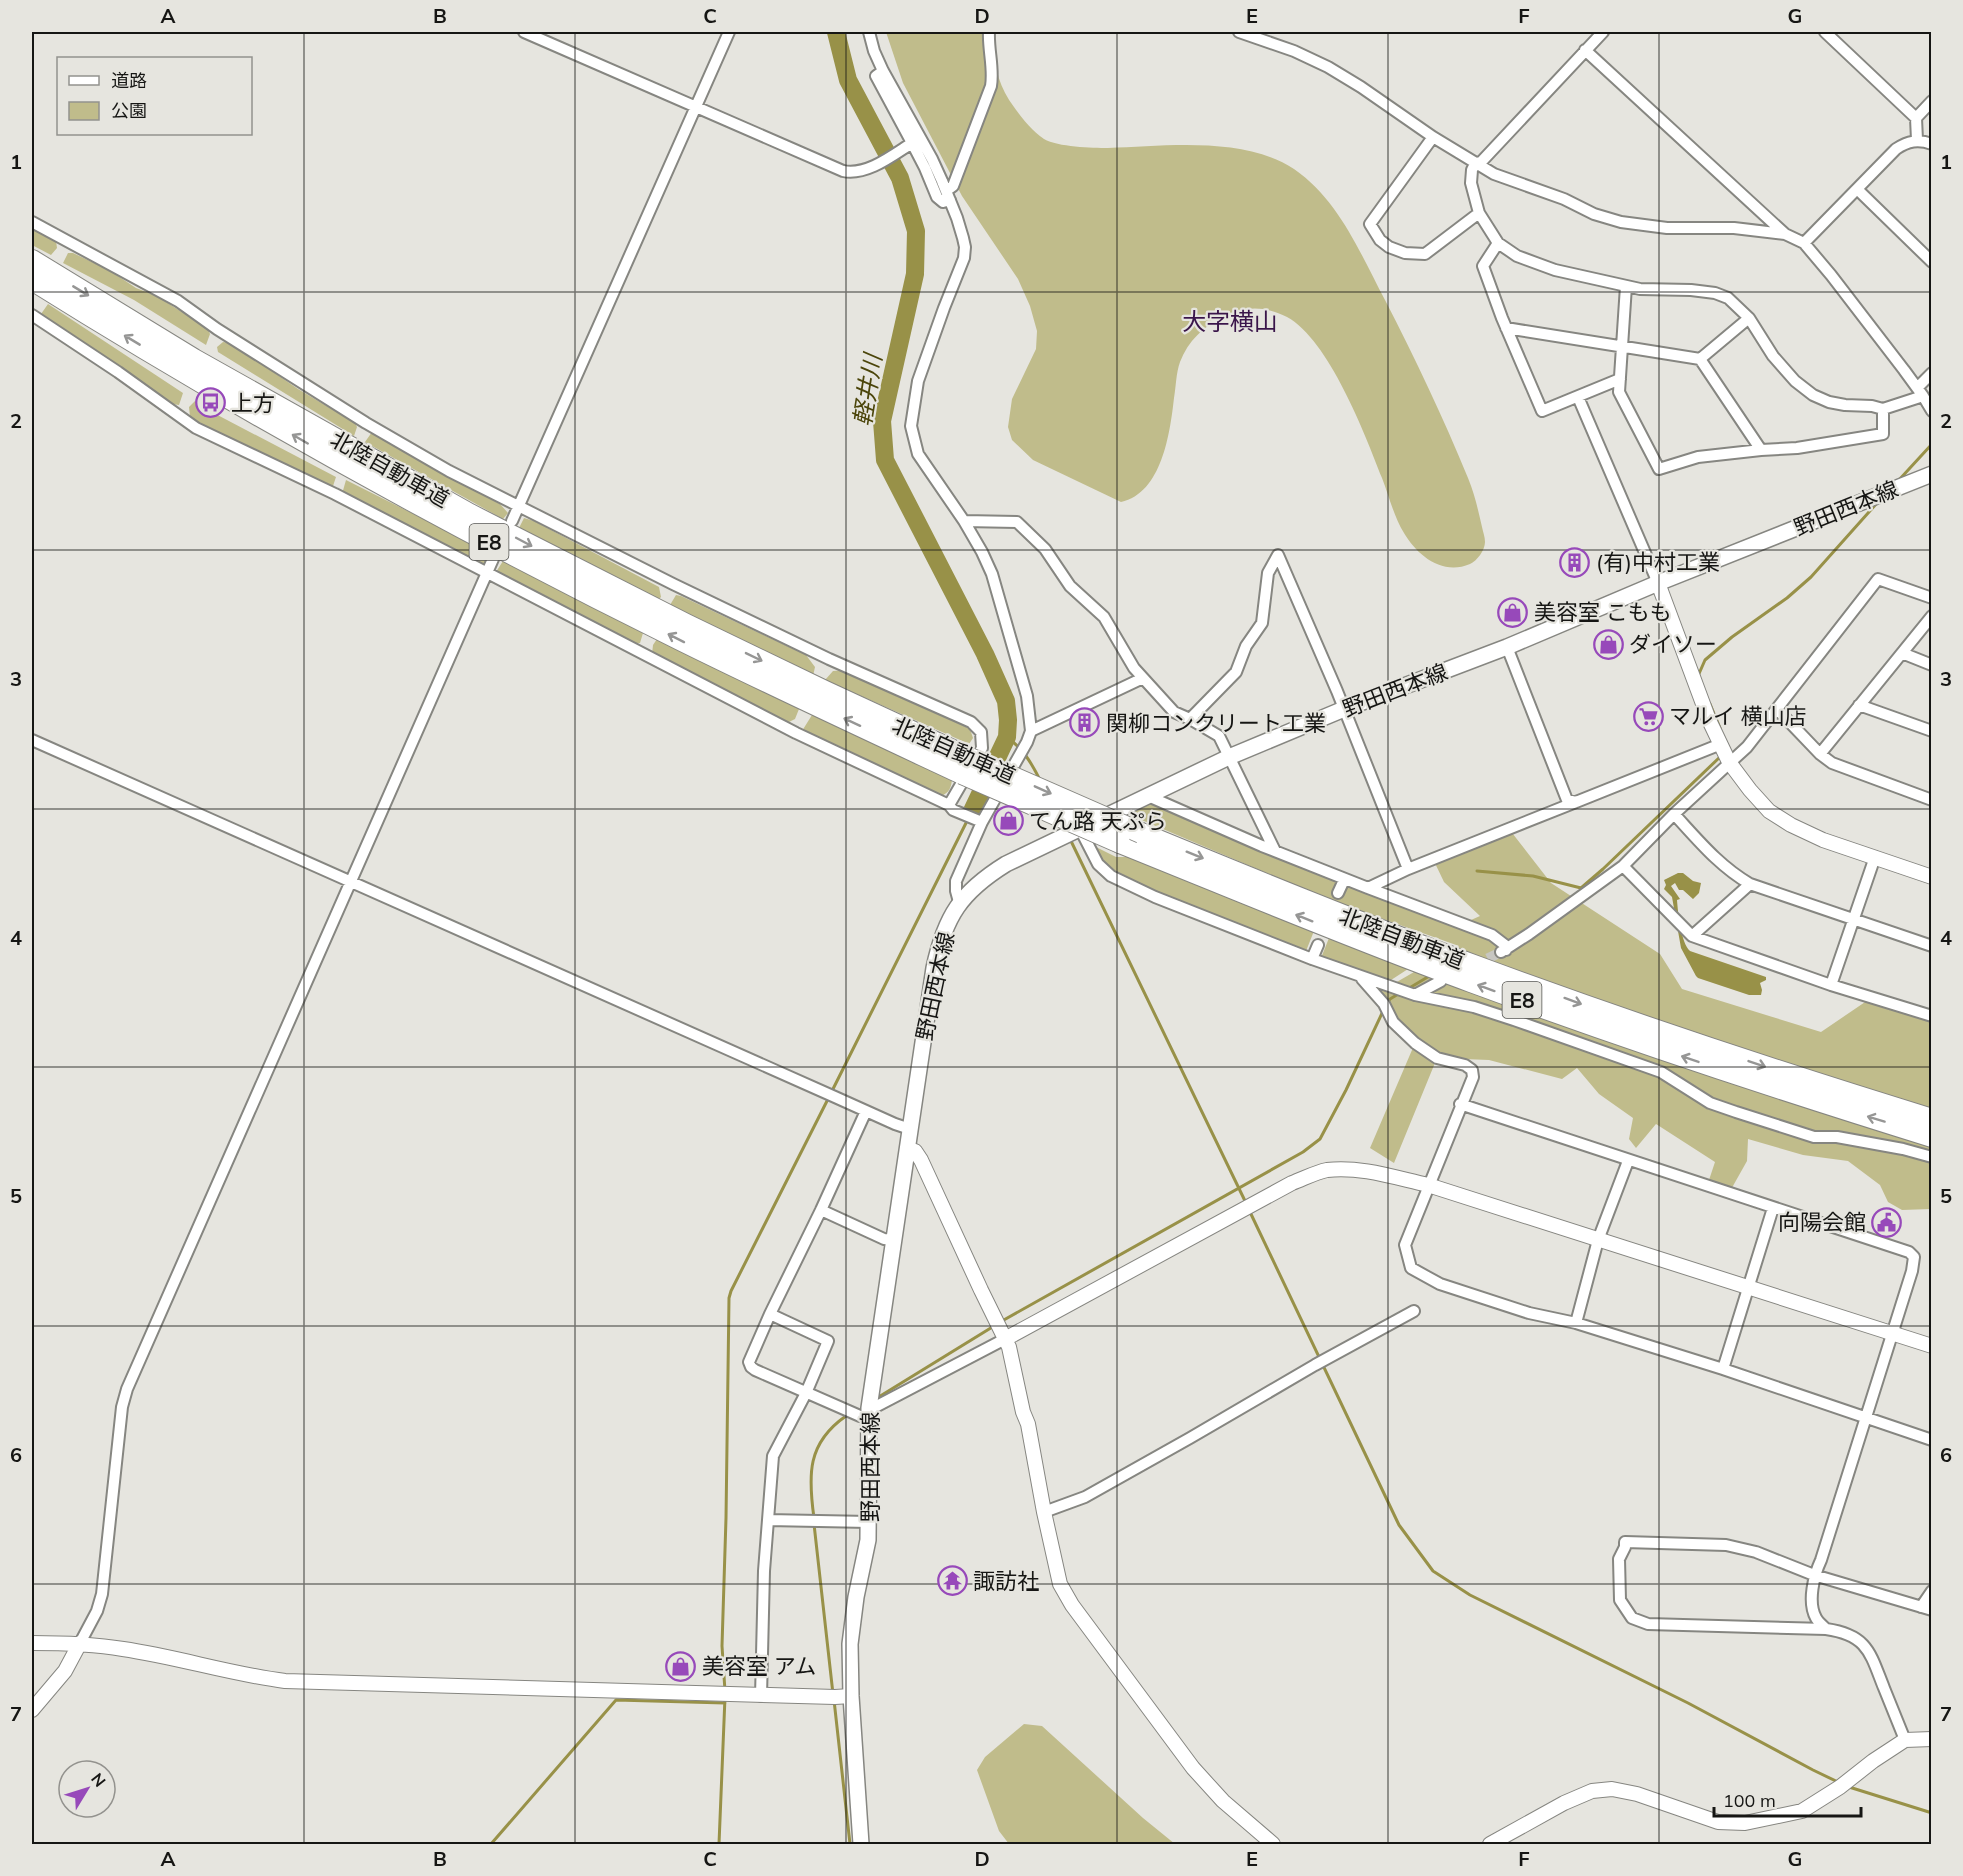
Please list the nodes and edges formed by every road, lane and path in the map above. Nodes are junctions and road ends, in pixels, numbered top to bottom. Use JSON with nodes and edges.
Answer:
{"nodes":[{"id":1,"x":524,"y":32,"type":"edge"},
{"id":2,"x":729,"y":32,"type":"edge"},
{"id":3,"x":869,"y":32,"type":"edge"},
{"id":4,"x":988,"y":32,"type":"edge"},
{"id":5,"x":1239,"y":32,"type":"edge"},
{"id":6,"x":1603,"y":32,"type":"edge"},
{"id":7,"x":1825,"y":32,"type":"edge"},
{"id":8,"x":1585,"y":50,"type":"junction"},
{"id":9,"x":883,"y":71,"type":"junction"},
{"id":10,"x":1932,"y":101,"type":"edge"},
{"id":11,"x":696,"y":108,"type":"junction"},
{"id":12,"x":1916,"y":118,"type":"junction"},
{"id":13,"x":1433,"y":137,"type":"junction"},
{"id":14,"x":1917,"y":140,"type":"junction"},
{"id":15,"x":1932,"y":144,"type":"edge"},
{"id":16,"x":907,"y":146,"type":"junction"},
{"id":17,"x":1475,"y":164,"type":"junction"},
{"id":18,"x":1857,"y":189,"type":"junction"},
{"id":19,"x":948,"y":196,"type":"junction"},
{"id":20,"x":1479,"y":213,"type":"junction"},
{"id":21,"x":32,"y":222,"type":"edge"},
{"id":22,"x":1785,"y":234,"type":"junction"},
{"id":23,"x":1498,"y":243,"type":"junction"},
{"id":24,"x":1804,"y":243,"type":"junction"},
{"id":25,"x":32,"y":260,"type":"edge"},
{"id":26,"x":1932,"y":262,"type":"edge"},
{"id":27,"x":32,"y":280,"type":"edge"},
{"id":28,"x":1626,"y":286,"type":"junction"},
{"id":29,"x":32,"y":315,"type":"edge"},
{"id":30,"x":1749,"y":318,"type":"junction"},
{"id":31,"x":1506,"y":328,"type":"junction"},
{"id":32,"x":1623,"y":346,"type":"junction"},
{"id":33,"x":1700,"y":359,"type":"junction"},
{"id":34,"x":1932,"y":373,"type":"edge"},
{"id":35,"x":1620,"y":379,"type":"junction"},
{"id":36,"x":1920,"y":392,"type":"junction"},
{"id":37,"x":1578,"y":396,"type":"junction"},
{"id":38,"x":1883,"y":409,"type":"junction"},
{"id":39,"x":1932,"y":411,"type":"edge"},
{"id":40,"x":1761,"y":450,"type":"junction"},
{"id":41,"x":1932,"y":474,"type":"edge"},
{"id":42,"x":518,"y":507,"type":"junction"},
{"id":43,"x":512,"y":521,"type":"dead end"},
{"id":44,"x":964,"y":521,"type":"junction"},
{"id":45,"x":493,"y":559,"type":"dead end"},
{"id":46,"x":487,"y":574,"type":"junction"},
{"id":47,"x":1658,"y":583,"type":"junction"},
{"id":48,"x":1932,"y":598,"type":"edge"},
{"id":49,"x":1932,"y":616,"type":"edge"},
{"id":50,"x":1507,"y":647,"type":"junction"},
{"id":51,"x":1902,"y":653,"type":"junction"},
{"id":52,"x":1932,"y":665,"type":"edge"},
{"id":53,"x":1143,"y":678,"type":"junction"},
{"id":54,"x":1859,"y":705,"type":"junction"},
{"id":55,"x":1344,"y":709,"type":"junction"},
{"id":56,"x":1777,"y":709,"type":"junction"},
{"id":57,"x":1190,"y":719,"type":"junction"},
{"id":58,"x":1031,"y":731,"type":"junction"},
{"id":59,"x":1932,"y":731,"type":"edge"},
{"id":60,"x":32,"y":740,"type":"edge"},
{"id":61,"x":1725,"y":753,"type":"junction"},
{"id":62,"x":1820,"y":754,"type":"junction"},
{"id":63,"x":1228,"y":757,"type":"junction"},
{"id":64,"x":966,"y":766,"type":"junction"},
{"id":65,"x":1148,"y":796,"type":"junction"},
{"id":66,"x":1932,"y":800,"type":"edge"},
{"id":67,"x":1576,"y":802,"type":"junction"},
{"id":68,"x":949,"y":806,"type":"junction"},
{"id":69,"x":1674,"y":814,"type":"junction"},
{"id":70,"x":979,"y":821,"type":"junction"},
{"id":71,"x":1079,"y":827,"type":"junction"},
{"id":72,"x":1275,"y":851,"type":"junction"},
{"id":73,"x":1875,"y":857,"type":"junction"},
{"id":74,"x":1623,"y":866,"type":"junction"},
{"id":75,"x":1408,"y":869,"type":"junction"},
{"id":76,"x":1932,"y":877,"type":"edge"},
{"id":77,"x":1344,"y":880,"type":"junction"},
{"id":78,"x":351,"y":881,"type":"junction"},
{"id":79,"x":1750,"y":884,"type":"junction"},
{"id":80,"x":1368,"y":888,"type":"junction"},
{"id":81,"x":1338,"y":893,"type":"dead end"},
{"id":82,"x":959,"y":902,"type":"junction"},
{"id":83,"x":1853,"y":919,"type":"junction"},
{"id":84,"x":1692,"y":936,"type":"junction"},
{"id":85,"x":1318,"y":945,"type":"dead end"},
{"id":86,"x":1932,"y":946,"type":"edge"},
{"id":87,"x":1312,"y":959,"type":"junction"},
{"id":88,"x":1360,"y":977,"type":"junction"},
{"id":89,"x":1441,"y":981,"type":"dead end"},
{"id":90,"x":1831,"y":985,"type":"junction"},
{"id":91,"x":1413,"y":995,"type":"junction"},
{"id":92,"x":1932,"y":1016,"type":"edge"},
{"id":93,"x":1460,"y":1104,"type":"junction"},
{"id":94,"x":866,"y":1111,"type":"junction"},
{"id":95,"x":1932,"y":1119,"type":"edge"},
{"id":96,"x":910,"y":1129,"type":"junction"},
{"id":97,"x":1932,"y":1137,"type":"edge"},
{"id":98,"x":908,"y":1149,"type":"junction"},
{"id":99,"x":1932,"y":1157,"type":"edge"},
{"id":100,"x":1628,"y":1161,"type":"junction"},
{"id":101,"x":1428,"y":1185,"type":"junction"},
{"id":102,"x":1773,"y":1208,"type":"junction"},
{"id":103,"x":821,"y":1210,"type":"junction"},
{"id":104,"x":894,"y":1240,"type":"junction"},
{"id":105,"x":1598,"y":1240,"type":"junction"},
{"id":106,"x":1748,"y":1288,"type":"junction"},
{"id":107,"x":1414,"y":1311,"type":"dead end"},
{"id":108,"x":770,"y":1314,"type":"junction"},
{"id":109,"x":1576,"y":1323,"type":"junction"},
{"id":110,"x":1892,"y":1335,"type":"junction"},
{"id":111,"x":1005,"y":1339,"type":"junction"},
{"id":112,"x":1932,"y":1346,"type":"edge"},
{"id":113,"x":1723,"y":1369,"type":"junction"},
{"id":114,"x":806,"y":1393,"type":"junction"},
{"id":115,"x":868,"y":1413,"type":"junction"},
{"id":116,"x":1865,"y":1417,"type":"junction"},
{"id":117,"x":1932,"y":1440,"type":"edge"},
{"id":118,"x":1044,"y":1512,"type":"junction"},
{"id":119,"x":768,"y":1520,"type":"junction"},
{"id":120,"x":869,"y":1522,"type":"junction"},
{"id":121,"x":1814,"y":1575,"type":"junction"},
{"id":122,"x":1932,"y":1591,"type":"edge"},
{"id":123,"x":1926,"y":1608,"type":"edge"},
{"id":124,"x":1826,"y":1629,"type":"junction"},
{"id":125,"x":32,"y":1643,"type":"edge"},
{"id":126,"x":80,"y":1643,"type":"junction"},
{"id":127,"x":761,"y":1696,"type":"junction"},
{"id":128,"x":840,"y":1697,"type":"junction"},
{"id":129,"x":32,"y":1710,"type":"edge"},
{"id":130,"x":1932,"y":1739,"type":"edge"},
{"id":131,"x":1905,"y":1740,"type":"junction"},
{"id":132,"x":861,"y":1845,"type":"edge"},
{"id":133,"x":1273,"y":1845,"type":"edge"},
{"id":134,"x":1490,"y":1845,"type":"edge"}],
"edges":[{"from":1,"to":11,"type":"street"},
{"from":2,"to":11,"type":"street"},
{"from":3,"to":9,"type":"street"},
{"from":4,"to":19,"type":"street"},
{"from":5,"to":13,"type":"street"},
{"from":6,"to":8,"type":"street"},
{"from":7,"to":12,"type":"street"},
{"from":8,"to":17,"type":"street"},
{"from":8,"to":22,"type":"street"},
{"from":9,"to":16,"type":"street"},
{"from":9,"to":19,"type":"street"},
{"from":10,"to":12,"type":"street"},
{"from":11,"to":16,"type":"street"},
{"from":11,"to":42,"type":"street"},
{"from":12,"to":14,"type":"street"},
{"from":13,"to":17,"type":"street"},
{"from":13,"to":20,"type":"street"},
{"from":14,"to":15,"type":"street"},
{"from":14,"to":18,"type":"street"},
{"from":16,"to":19,"type":"street"},
{"from":17,"to":20,"type":"street"},
{"from":17,"to":22,"type":"street"},
{"from":18,"to":24,"type":"street"},
{"from":18,"to":26,"type":"street"},
{"from":19,"to":44,"type":"street"},
{"from":20,"to":23,"type":"street"},
{"from":21,"to":42,"type":"street"},
{"from":22,"to":24,"type":"street"},
{"from":23,"to":28,"type":"street"},
{"from":23,"to":31,"type":"street"},
{"from":24,"to":36,"type":"street"},
{"from":25,"to":64,"type":"highway","name":"北陸自動車道","number":"E8","one_way":true},
{"from":64,"to":27,"type":"highway","name":"北陸自動車道","number":"E8","one_way":true},
{"from":28,"to":30,"type":"street"},
{"from":28,"to":32,"type":"street"},
{"from":29,"to":46,"type":"street"},
{"from":30,"to":33,"type":"street"},
{"from":30,"to":38,"type":"street"},
{"from":31,"to":32,"type":"street"},
{"from":31,"to":37,"type":"street"},
{"from":32,"to":33,"type":"street"},
{"from":32,"to":35,"type":"street"},
{"from":33,"to":40,"type":"street"},
{"from":34,"to":36,"type":"street"},
{"from":35,"to":37,"type":"street"},
{"from":35,"to":40,"type":"street"},
{"from":36,"to":38,"type":"street"},
{"from":36,"to":39,"type":"street"},
{"from":37,"to":47,"type":"street"},
{"from":38,"to":40,"type":"street"},
{"from":41,"to":47,"type":"main road","name":"野田西本線"},
{"from":42,"to":43,"type":"street"},
{"from":42,"to":68,"type":"street"},
{"from":44,"to":53,"type":"street"},
{"from":44,"to":58,"type":"street"},
{"from":45,"to":46,"type":"street"},
{"from":46,"to":68,"type":"street"},
{"from":46,"to":78,"type":"street"},
{"from":47,"to":50,"type":"main road","name":"野田西本線"},
{"from":47,"to":61,"type":"street"},
{"from":48,"to":56,"type":"street"},
{"from":49,"to":51,"type":"street"},
{"from":50,"to":55,"type":"main road","name":"野田西本線"},
{"from":50,"to":67,"type":"street"},
{"from":51,"to":52,"type":"street"},
{"from":51,"to":54,"type":"street"},
{"from":53,"to":57,"type":"street"},
{"from":53,"to":58,"type":"street"},
{"from":54,"to":59,"type":"street"},
{"from":54,"to":62,"type":"street"},
{"from":55,"to":57,"type":"street"},
{"from":55,"to":63,"type":"main road","name":"野田西本線"},
{"from":55,"to":75,"type":"street"},
{"from":56,"to":61,"type":"street"},
{"from":56,"to":62,"type":"street"},
{"from":57,"to":63,"type":"street"},
{"from":58,"to":70,"type":"street"},
{"from":60,"to":78,"type":"street"},
{"from":61,"to":67,"type":"street"},
{"from":61,"to":69,"type":"street"},
{"from":61,"to":73,"type":"street"},
{"from":62,"to":66,"type":"street"},
{"from":63,"to":65,"type":"main road","name":"野田西本線"},
{"from":63,"to":72,"type":"street"},
{"from":64,"to":95,"type":"highway","name":"北陸自動車道","number":"E8","one_way":true,"bridge":true},
{"from":97,"to":64,"type":"highway","name":"北陸自動車道","number":"E8","one_way":true,"bridge":true},
{"from":65,"to":71,"type":"main road","name":"野田西本線"},
{"from":65,"to":72,"type":"street"},
{"from":67,"to":75,"type":"street"},
{"from":68,"to":70,"type":"street"},
{"from":69,"to":74,"type":"street"},
{"from":69,"to":79,"type":"street"},
{"from":70,"to":82,"type":"street"},
{"from":71,"to":82,"type":"main road","name":"野田西本線"},
{"from":71,"to":87,"type":"street"},
{"from":72,"to":77,"type":"street"},
{"from":73,"to":76,"type":"street"},
{"from":73,"to":83,"type":"street"},
{"from":74,"to":80,"type":"street"},
{"from":74,"to":84,"type":"street"},
{"from":75,"to":80,"type":"street"},
{"from":77,"to":80,"type":"street"},
{"from":77,"to":81,"type":"street"},
{"from":78,"to":94,"type":"street"},
{"from":78,"to":126,"type":"street"},
{"from":79,"to":83,"type":"street"},
{"from":79,"to":84,"type":"street"},
{"from":82,"to":96,"type":"main road","name":"野田西本線"},
{"from":83,"to":86,"type":"street"},
{"from":83,"to":90,"type":"street"},
{"from":84,"to":90,"type":"street"},
{"from":85,"to":87,"type":"street"},
{"from":87,"to":88,"type":"street"},
{"from":88,"to":91,"type":"street"},
{"from":88,"to":93,"type":"street"},
{"from":89,"to":91,"type":"street"},
{"from":90,"to":92,"type":"street"},
{"from":91,"to":99,"type":"street"},
{"from":93,"to":100,"type":"street"},
{"from":93,"to":101,"type":"street"},
{"from":94,"to":96,"type":"street"},
{"from":94,"to":103,"type":"street"},
{"from":96,"to":98,"type":"main road","name":"野田西本線"},
{"from":98,"to":104,"type":"main road","name":"野田西本線"},
{"from":98,"to":111,"type":"street"},
{"from":100,"to":102,"type":"street"},
{"from":100,"to":105,"type":"street"},
{"from":101,"to":105,"type":"street"},
{"from":101,"to":109,"type":"street"},
{"from":101,"to":111,"type":"street"},
{"from":102,"to":106,"type":"street"},
{"from":102,"to":110,"type":"street"},
{"from":103,"to":104,"type":"street"},
{"from":103,"to":108,"type":"street"},
{"from":104,"to":115,"type":"main road","name":"野田西本線"},
{"from":105,"to":106,"type":"street"},
{"from":105,"to":109,"type":"street"},
{"from":106,"to":110,"type":"street"},
{"from":106,"to":113,"type":"street"},
{"from":107,"to":118,"type":"street"},
{"from":108,"to":114,"type":"street"},
{"from":108,"to":114,"type":"street"},
{"from":109,"to":113,"type":"street"},
{"from":110,"to":112,"type":"street"},
{"from":110,"to":116,"type":"street"},
{"from":111,"to":115,"type":"street"},
{"from":111,"to":118,"type":"street"},
{"from":113,"to":116,"type":"street"},
{"from":114,"to":115,"type":"street"},
{"from":114,"to":119,"type":"street"},
{"from":115,"to":120,"type":"main road","name":"野田西本線"},
{"from":116,"to":117,"type":"street"},
{"from":116,"to":121,"type":"street"},
{"from":118,"to":133,"type":"street"},
{"from":119,"to":120,"type":"street"},
{"from":119,"to":127,"type":"street"},
{"from":120,"to":128,"type":"main road","name":"野田西本線"},
{"from":121,"to":123,"type":"street"},
{"from":121,"to":124,"type":"street"},
{"from":121,"to":124,"type":"street"},
{"from":122,"to":123,"type":"street"},
{"from":124,"to":131,"type":"street"},
{"from":125,"to":126,"type":"street"},
{"from":126,"to":127,"type":"street"},
{"from":126,"to":129,"type":"street"},
{"from":127,"to":128,"type":"street"},
{"from":128,"to":132,"type":"main road","name":"野田西本線"},
{"from":130,"to":131,"type":"street"},
{"from":131,"to":134,"type":"street"}]}
